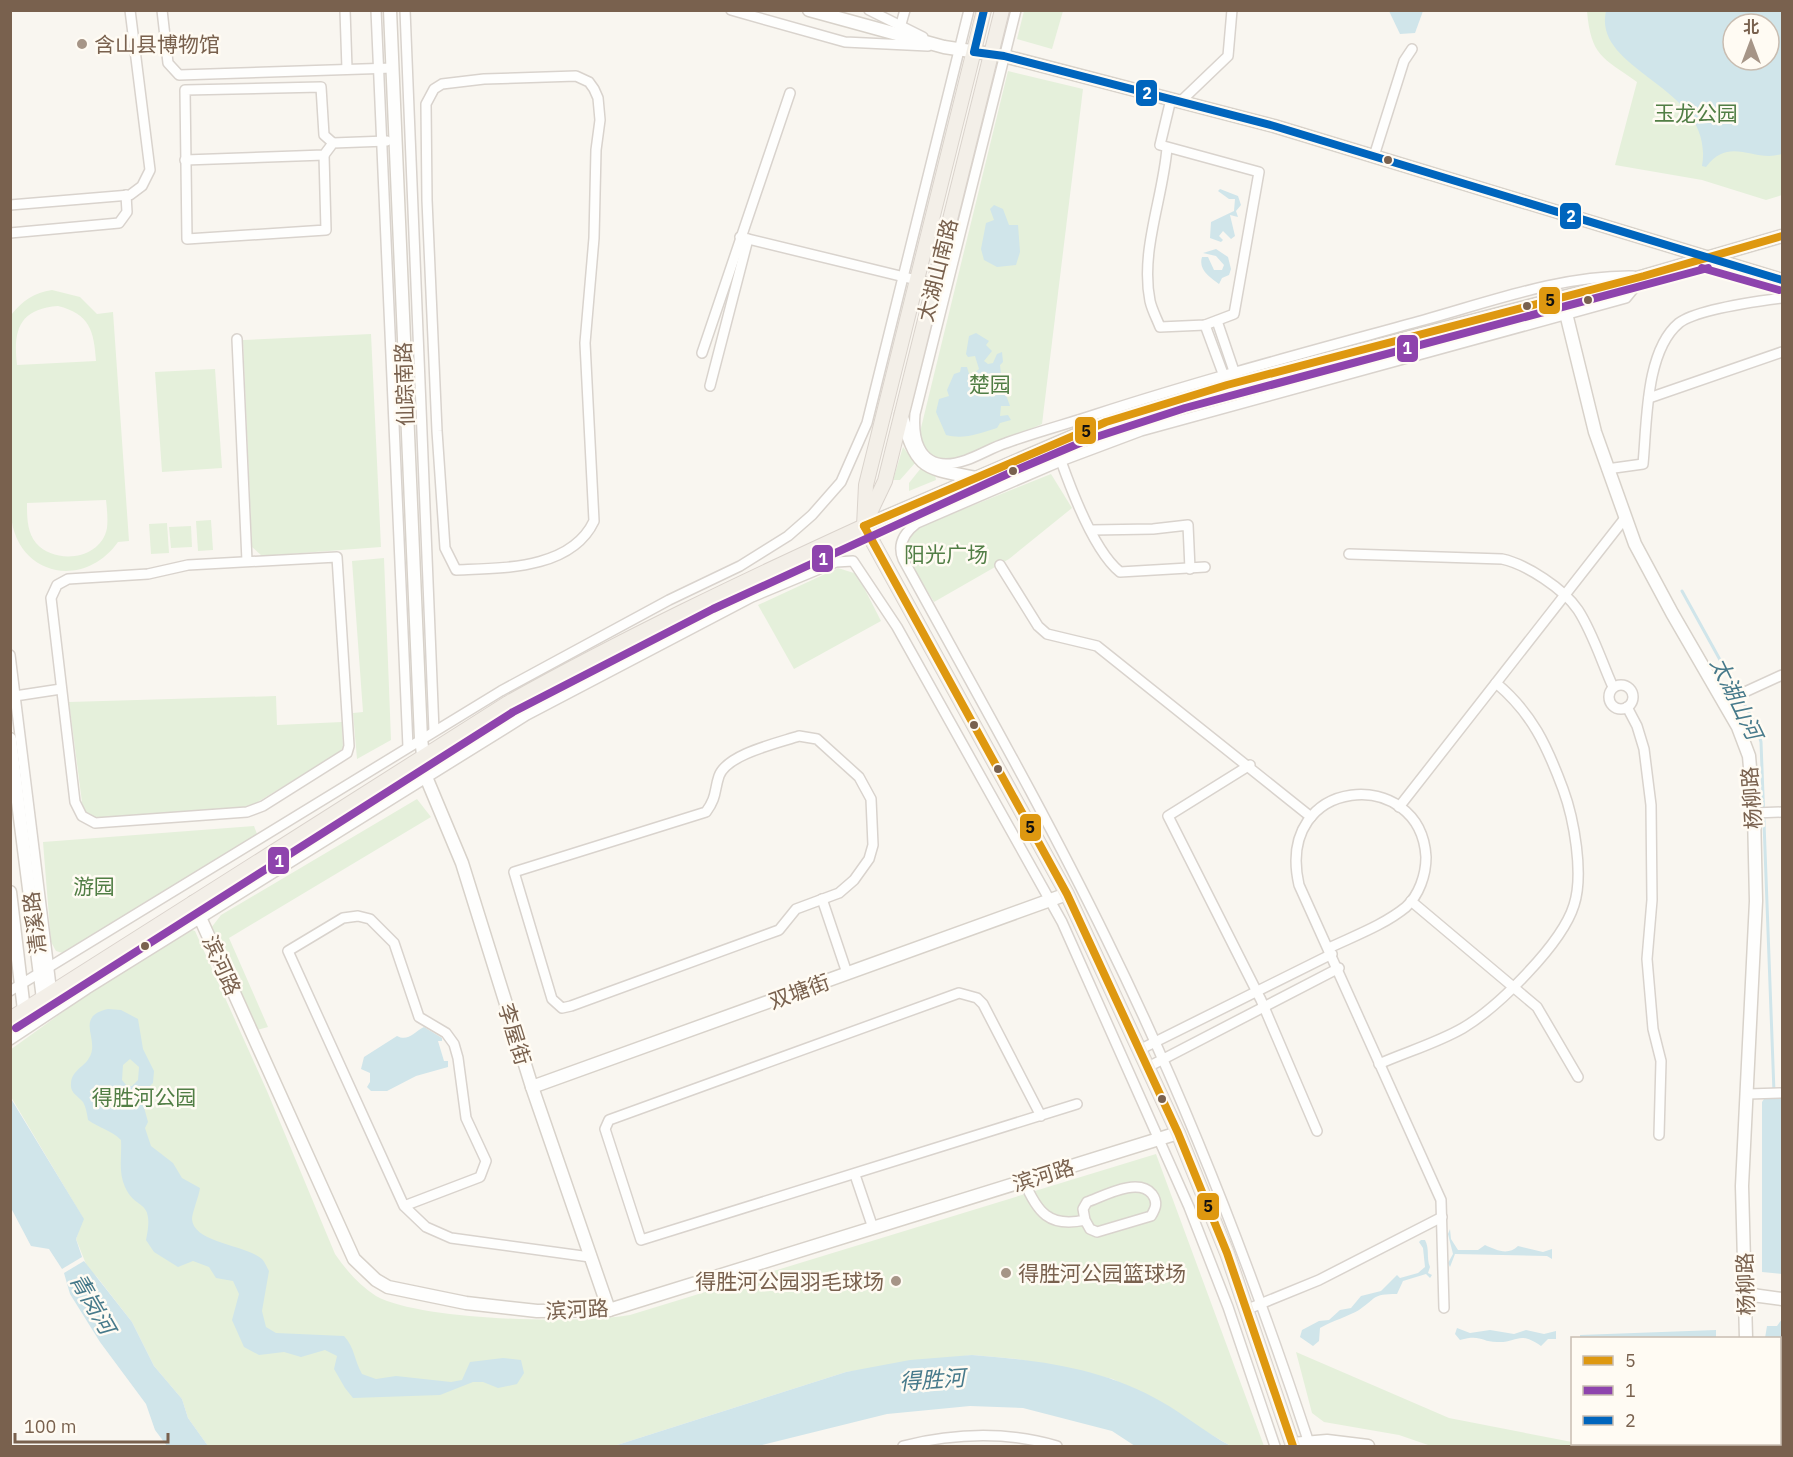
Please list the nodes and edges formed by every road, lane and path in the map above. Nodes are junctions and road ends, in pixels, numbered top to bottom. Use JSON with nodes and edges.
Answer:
{"nodes":[{"id":1,"x":130,"y":10,"type":"edge"},
{"id":2,"x":162,"y":10,"type":"edge"},
{"id":3,"x":345,"y":10,"type":"edge"},
{"id":4,"x":376,"y":10,"type":"edge"},
{"id":5,"x":390,"y":10,"type":"edge"},
{"id":6,"x":405,"y":10,"type":"edge"},
{"id":7,"x":731,"y":10,"type":"edge"},
{"id":8,"x":809,"y":10,"type":"edge"},
{"id":9,"x":869,"y":10,"type":"edge"},
{"id":10,"x":905,"y":10,"type":"edge"},
{"id":11,"x":969,"y":10,"type":"edge"},
{"id":12,"x":984,"y":10,"type":"edge"},
{"id":13,"x":1002,"y":10,"type":"edge"},
{"id":14,"x":1016,"y":10,"type":"edge"},
{"id":15,"x":1233,"y":10,"type":"edge"},
{"id":16,"x":898,"y":35,"type":"junction"},
{"id":17,"x":944,"y":47,"type":"junction"},
{"id":18,"x":1412,"y":49,"type":"dead end"},
{"id":19,"x":959,"y":50,"type":"junction"},
{"id":20,"x":974,"y":52,"type":"junction"},
{"id":21,"x":997,"y":55,"type":"junction"},
{"id":22,"x":378,"y":68,"type":"junction"},
{"id":23,"x":393,"y":68,"type":"junction"},
{"id":24,"x":347,"y":69,"type":"junction"},
{"id":25,"x":790,"y":93,"type":"dead end"},
{"id":26,"x":1175,"y":100,"type":"junction"},
{"id":27,"x":396,"y":141,"type":"junction"},
{"id":28,"x":382,"y":142,"type":"junction"},
{"id":29,"x":333,"y":143,"type":"junction"},
{"id":30,"x":1167,"y":148,"type":"junction"},
{"id":31,"x":324,"y":155,"type":"junction"},
{"id":32,"x":1374,"y":156,"type":"junction"},
{"id":33,"x":185,"y":160,"type":"junction"},
{"id":34,"x":126,"y":195,"type":"junction"},
{"id":35,"x":10,"y":205,"type":"edge"},
{"id":36,"x":10,"y":233,"type":"edge"},
{"id":37,"x":1782,"y":236,"type":"edge"},
{"id":38,"x":744,"y":238,"type":"junction"},
{"id":39,"x":1705,"y":258,"type":"junction"},
{"id":40,"x":1644,"y":276,"type":"junction"},
{"id":41,"x":903,"y":277,"type":"junction"},
{"id":42,"x":1782,"y":280,"type":"edge"},
{"id":43,"x":917,"y":281,"type":"junction"},
{"id":44,"x":933,"y":284,"type":"junction"},
{"id":45,"x":1562,"y":297,"type":"junction"},
{"id":46,"x":1782,"y":298,"type":"edge"},
{"id":47,"x":1566,"y":314,"type":"junction"},
{"id":48,"x":1217,"y":321,"type":"junction"},
{"id":49,"x":1206,"y":325,"type":"junction"},
{"id":50,"x":237,"y":339,"type":"dead end"},
{"id":51,"x":702,"y":352,"type":"dead end"},
{"id":52,"x":1782,"y":352,"type":"edge"},
{"id":53,"x":434,"y":356,"type":"junction"},
{"id":54,"x":418,"y":357,"type":"junction"},
{"id":55,"x":403,"y":358,"type":"junction"},
{"id":56,"x":1231,"y":378,"type":"junction"},
{"id":57,"x":710,"y":386,"type":"dead end"},
{"id":58,"x":1649,"y":398,"type":"junction"},
{"id":59,"x":436,"y":404,"type":"junction"},
{"id":60,"x":420,"y":405,"type":"junction"},
{"id":61,"x":405,"y":406,"type":"junction"},
{"id":62,"x":901,"y":414,"type":"junction"},
{"id":63,"x":1061,"y":461,"type":"junction"},
{"id":64,"x":1607,"y":468,"type":"junction"},
{"id":65,"x":976,"y":478,"type":"junction"},
{"id":66,"x":1625,"y":518,"type":"junction"},
{"id":67,"x":864,"y":526,"type":"junction"},
{"id":68,"x":1092,"y":530,"type":"junction"},
{"id":69,"x":1349,"y":554,"type":"dead end"},
{"id":70,"x":247,"y":561,"type":"junction"},
{"id":71,"x":1000,"y":565,"type":"dead end"},
{"id":72,"x":1205,"y":567,"type":"dead end"},
{"id":73,"x":1190,"y":568,"type":"junction"},
{"id":74,"x":1565,"y":596,"type":"junction"},
{"id":75,"x":10,"y":655,"type":"edge"},
{"id":76,"x":1781,"y":677,"type":"edge"},
{"id":77,"x":1496,"y":683,"type":"junction"},
{"id":78,"x":1614,"y":687,"type":"junction"},
{"id":79,"x":61,"y":689,"type":"junction"},
{"id":80,"x":15,"y":696,"type":"junction"},
{"id":81,"x":1723,"y":702,"type":"junction"},
{"id":82,"x":1627,"y":707,"type":"junction"},
{"id":83,"x":434,"y":731,"type":"junction"},
{"id":84,"x":10,"y":739,"type":"edge"},
{"id":85,"x":421,"y":739,"type":"junction"},
{"id":86,"x":408,"y":747,"type":"junction"},
{"id":87,"x":423,"y":758,"type":"junction"},
{"id":88,"x":1250,"y":765,"type":"junction"},
{"id":89,"x":426,"y":777,"type":"junction"},
{"id":90,"x":1399,"y":807,"type":"junction"},
{"id":91,"x":1781,"y":812,"type":"edge"},
{"id":92,"x":1754,"y":813,"type":"junction"},
{"id":93,"x":1311,"y":817,"type":"junction"},
{"id":94,"x":10,"y":892,"type":"edge"},
{"id":95,"x":1067,"y":894,"type":"junction"},
{"id":96,"x":822,"y":899,"type":"junction"},
{"id":97,"x":1050,"y":900,"type":"junction"},
{"id":98,"x":1411,"y":901,"type":"junction"},
{"id":99,"x":193,"y":902,"type":"junction"},
{"id":100,"x":201,"y":918,"type":"junction"},
{"id":101,"x":1330,"y":951,"type":"junction"},
{"id":102,"x":1339,"y":968,"type":"junction"},
{"id":103,"x":44,"y":970,"type":"junction"},
{"id":104,"x":847,"y":973,"type":"junction"},
{"id":105,"x":1515,"y":986,"type":"junction"},
{"id":106,"x":16,"y":987,"type":"edge"},
{"id":107,"x":1256,"y":992,"type":"junction"},
{"id":108,"x":47,"y":997,"type":"junction"},
{"id":109,"x":1263,"y":1007,"type":"junction"},
{"id":110,"x":24,"y":1010,"type":"junction"},
{"id":111,"x":10,"y":1019,"type":"edge"},
{"id":112,"x":10,"y":1040,"type":"edge"},
{"id":113,"x":1154,"y":1042,"type":"junction"},
{"id":114,"x":1140,"y":1050,"type":"junction"},
{"id":115,"x":1162,"y":1060,"type":"junction"},
{"id":116,"x":1379,"y":1064,"type":"junction"},
{"id":117,"x":1148,"y":1067,"type":"junction"},
{"id":118,"x":1578,"y":1077,"type":"dead end"},
{"id":119,"x":532,"y":1087,"type":"junction"},
{"id":120,"x":1782,"y":1093,"type":"edge"},
{"id":121,"x":1748,"y":1094,"type":"junction"},
{"id":122,"x":1077,"y":1104,"type":"dead end"},
{"id":123,"x":1041,"y":1116,"type":"junction"},
{"id":124,"x":1317,"y":1131,"type":"dead end"},
{"id":125,"x":1178,"y":1133,"type":"junction"},
{"id":126,"x":1659,"y":1136,"type":"dead end"},
{"id":127,"x":1160,"y":1138,"type":"junction"},
{"id":128,"x":855,"y":1175,"type":"junction"},
{"id":129,"x":1024,"y":1181,"type":"junction"},
{"id":130,"x":404,"y":1206,"type":"junction"},
{"id":131,"x":1442,"y":1217,"type":"junction"},
{"id":132,"x":1085,"y":1220,"type":"junction"},
{"id":133,"x":873,"y":1228,"type":"junction"},
{"id":134,"x":590,"y":1257,"type":"junction"},
{"id":135,"x":1745,"y":1294,"type":"junction"},
{"id":136,"x":1782,"y":1299,"type":"edge"},
{"id":137,"x":1262,"y":1304,"type":"junction"},
{"id":138,"x":1444,"y":1308,"type":"dead end"},
{"id":139,"x":1248,"y":1309,"type":"junction"},
{"id":140,"x":609,"y":1310,"type":"junction"},
{"id":141,"x":1746,"y":1337,"type":"edge"},
{"id":142,"x":1309,"y":1444,"type":"edge"},
{"id":143,"x":1293,"y":1445,"type":"edge"},
{"id":144,"x":903,"y":1446,"type":"edge"},
{"id":145,"x":1057,"y":1446,"type":"edge"},
{"id":146,"x":1275,"y":1446,"type":"edge"},
{"id":147,"x":1368,"y":1446,"type":"edge"}],
"edges":[{"from":1,"to":34,"type":"street"},
{"from":2,"to":24,"type":"street"},
{"from":3,"to":24,"type":"street"},
{"from":4,"to":22,"type":"street"},
{"from":5,"to":23,"type":"street","name":"仙踪南路"},
{"from":6,"to":54,"type":"street"},
{"from":7,"to":17,"type":"street"},
{"from":8,"to":16,"type":"street"},
{"from":9,"to":17,"type":"street"},
{"from":10,"to":16,"type":"street"},
{"from":11,"to":19,"type":"street"},
{"from":12,"to":20,"type":"main road","name":"太湖山南路"},
{"from":13,"to":21,"type":"main road","name":"太湖山南路"},
{"from":14,"to":21,"type":"street"},
{"from":15,"to":26,"type":"street"},
{"from":16,"to":17,"type":"street"},
{"from":17,"to":19,"type":"street"},
{"from":18,"to":32,"type":"street"},
{"from":19,"to":20,"type":"street"},
{"from":19,"to":41,"type":"street"},
{"from":20,"to":21,"type":"street"},
{"from":20,"to":43,"type":"main road","name":"太湖山南路"},
{"from":21,"to":26,"type":"street"},
{"from":21,"to":44,"type":"main road","name":"太湖山南路"},
{"from":21,"to":56,"type":"street"},
{"from":22,"to":23,"type":"street"},
{"from":22,"to":24,"type":"street"},
{"from":22,"to":28,"type":"street"},
{"from":23,"to":27,"type":"street","name":"仙踪南路"},
{"from":25,"to":38,"type":"street"},
{"from":26,"to":30,"type":"street"},
{"from":26,"to":32,"type":"street"},
{"from":27,"to":28,"type":"street"},
{"from":27,"to":55,"type":"street","name":"仙踪南路"},
{"from":28,"to":29,"type":"street"},
{"from":28,"to":86,"type":"street"},
{"from":29,"to":31,"type":"street"},
{"from":29,"to":33,"type":"street"},
{"from":30,"to":48,"type":"street"},
{"from":30,"to":49,"type":"street"},
{"from":31,"to":33,"type":"street"},
{"from":31,"to":33,"type":"street"},
{"from":32,"to":39,"type":"street"},
{"from":34,"to":35,"type":"street"},
{"from":34,"to":36,"type":"street"},
{"from":37,"to":39,"type":"street"},
{"from":38,"to":41,"type":"street"},
{"from":38,"to":51,"type":"street"},
{"from":38,"to":57,"type":"street"},
{"from":39,"to":40,"type":"street"},
{"from":39,"to":42,"type":"street"},
{"from":40,"to":45,"type":"street"},
{"from":40,"to":47,"type":"street"},
{"from":40,"to":56,"type":"street"},
{"from":41,"to":43,"type":"street"},
{"from":41,"to":83,"type":"street"},
{"from":43,"to":44,"type":"street"},
{"from":43,"to":67,"type":"main road","name":"太湖山南路"},
{"from":44,"to":62,"type":"main road","name":"太湖山南路"},
{"from":45,"to":47,"type":"street","name":"杨柳路"},
{"from":45,"to":56,"type":"street"},
{"from":46,"to":58,"type":"street"},
{"from":47,"to":63,"type":"street"},
{"from":47,"to":64,"type":"street","name":"杨柳路"},
{"from":48,"to":49,"type":"street"},
{"from":48,"to":56,"type":"street"},
{"from":49,"to":56,"type":"street"},
{"from":50,"to":70,"type":"street"},
{"from":52,"to":58,"type":"street"},
{"from":53,"to":54,"type":"street"},
{"from":53,"to":59,"type":"street"},
{"from":53,"to":59,"type":"street"},
{"from":54,"to":55,"type":"street"},
{"from":54,"to":60,"type":"street"},
{"from":55,"to":61,"type":"street","name":"仙踪南路"},
{"from":56,"to":65,"type":"street"},
{"from":58,"to":64,"type":"street"},
{"from":59,"to":60,"type":"street"},
{"from":60,"to":61,"type":"street"},
{"from":60,"to":83,"type":"street"},
{"from":61,"to":85,"type":"street","name":"仙踪南路"},
{"from":62,"to":65,"type":"street"},
{"from":62,"to":67,"type":"main road","name":"太湖山南路"},
{"from":63,"to":68,"type":"street"},
{"from":63,"to":113,"type":"street"},
{"from":64,"to":66,"type":"street","name":"杨柳路"},
{"from":65,"to":67,"type":"street"},
{"from":66,"to":74,"type":"street"},
{"from":66,"to":81,"type":"street","name":"杨柳路"},
{"from":67,"to":87,"type":"main road"},
{"from":67,"to":95,"type":"main road"},
{"from":68,"to":73,"type":"street"},
{"from":68,"to":73,"type":"street"},
{"from":69,"to":74,"type":"street"},
{"from":70,"to":79,"type":"street"},
{"from":70,"to":79,"type":"street"},
{"from":71,"to":88,"type":"street"},
{"from":72,"to":73,"type":"street"},
{"from":74,"to":77,"type":"street"},
{"from":74,"to":78,"type":"street"},
{"from":75,"to":80,"type":"street"},
{"from":76,"to":81,"type":"street"},
{"from":77,"to":90,"type":"street"},
{"from":77,"to":105,"type":"street"},
{"from":78,"to":82,"type":"street"},
{"from":78,"to":82,"type":"street"},
{"from":79,"to":80,"type":"street"},
{"from":80,"to":103,"type":"street"},
{"from":81,"to":92,"type":"street","name":"杨柳路"},
{"from":82,"to":126,"type":"street"},
{"from":83,"to":85,"type":"street"},
{"from":84,"to":103,"type":"street","name":"清溪路"},
{"from":85,"to":86,"type":"street"},
{"from":85,"to":87,"type":"street","name":"仙踪南路"},
{"from":86,"to":103,"type":"street"},
{"from":87,"to":89,"type":"street","name":"李屋街"},
{"from":87,"to":99,"type":"main road"},
{"from":88,"to":93,"type":"street"},
{"from":88,"to":107,"type":"street"},
{"from":89,"to":97,"type":"street"},
{"from":89,"to":100,"type":"street"},
{"from":89,"to":119,"type":"street","name":"李屋街"},
{"from":90,"to":93,"type":"street"},
{"from":90,"to":98,"type":"street"},
{"from":91,"to":92,"type":"street"},
{"from":92,"to":121,"type":"street","name":"杨柳路"},
{"from":93,"to":101,"type":"street"},
{"from":94,"to":106,"type":"street","name":"清溪路"},
{"from":95,"to":97,"type":"street","name":"双塘街"},
{"from":95,"to":114,"type":"main road"},
{"from":96,"to":96,"type":"street"},
{"from":96,"to":104,"type":"street"},
{"from":97,"to":104,"type":"street","name":"双塘街"},
{"from":97,"to":127,"type":"street"},
{"from":98,"to":101,"type":"street"},
{"from":98,"to":105,"type":"street"},
{"from":99,"to":100,"type":"street","name":"滨河路"},
{"from":99,"to":108,"type":"main road"},
{"from":100,"to":112,"type":"street"},
{"from":100,"to":140,"type":"street","name":"滨河路"},
{"from":101,"to":102,"type":"street"},
{"from":101,"to":107,"type":"street"},
{"from":102,"to":109,"type":"street"},
{"from":102,"to":116,"type":"street"},
{"from":103,"to":106,"type":"street"},
{"from":103,"to":108,"type":"street","name":"清溪路"},
{"from":104,"to":119,"type":"street","name":"双塘街"},
{"from":105,"to":116,"type":"street"},
{"from":105,"to":118,"type":"street"},
{"from":106,"to":110,"type":"street","name":"清溪路"},
{"from":107,"to":109,"type":"street"},
{"from":107,"to":113,"type":"street"},
{"from":108,"to":110,"type":"main road"},
{"from":109,"to":115,"type":"street"},
{"from":109,"to":124,"type":"street"},
{"from":110,"to":111,"type":"main road"},
{"from":113,"to":114,"type":"street"},
{"from":113,"to":115,"type":"street"},
{"from":114,"to":117,"type":"main road"},
{"from":115,"to":117,"type":"street"},
{"from":115,"to":137,"type":"street"},
{"from":116,"to":131,"type":"street"},
{"from":117,"to":125,"type":"main road"},
{"from":119,"to":134,"type":"street","name":"李屋街"},
{"from":120,"to":121,"type":"street"},
{"from":121,"to":135,"type":"street","name":"杨柳路"},
{"from":122,"to":123,"type":"street"},
{"from":123,"to":128,"type":"street"},
{"from":123,"to":128,"type":"street"},
{"from":125,"to":127,"type":"street","name":"滨河路"},
{"from":125,"to":139,"type":"main road"},
{"from":127,"to":129,"type":"street","name":"滨河路"},
{"from":127,"to":146,"type":"street"},
{"from":128,"to":133,"type":"street"},
{"from":129,"to":132,"type":"street"},
{"from":129,"to":133,"type":"street","name":"滨河路"},
{"from":130,"to":130,"type":"street"},
{"from":130,"to":134,"type":"street"},
{"from":131,"to":137,"type":"street"},
{"from":131,"to":138,"type":"street"},
{"from":132,"to":132,"type":"street"},
{"from":133,"to":140,"type":"street","name":"滨河路"},
{"from":134,"to":140,"type":"street","name":"李屋街"},
{"from":135,"to":136,"type":"street"},
{"from":135,"to":141,"type":"street","name":"杨柳路"},
{"from":137,"to":139,"type":"street"},
{"from":137,"to":142,"type":"street"},
{"from":139,"to":143,"type":"main road"},
{"from":142,"to":143,"type":"street"},
{"from":142,"to":147,"type":"street"},
{"from":144,"to":145,"type":"street"}]}
